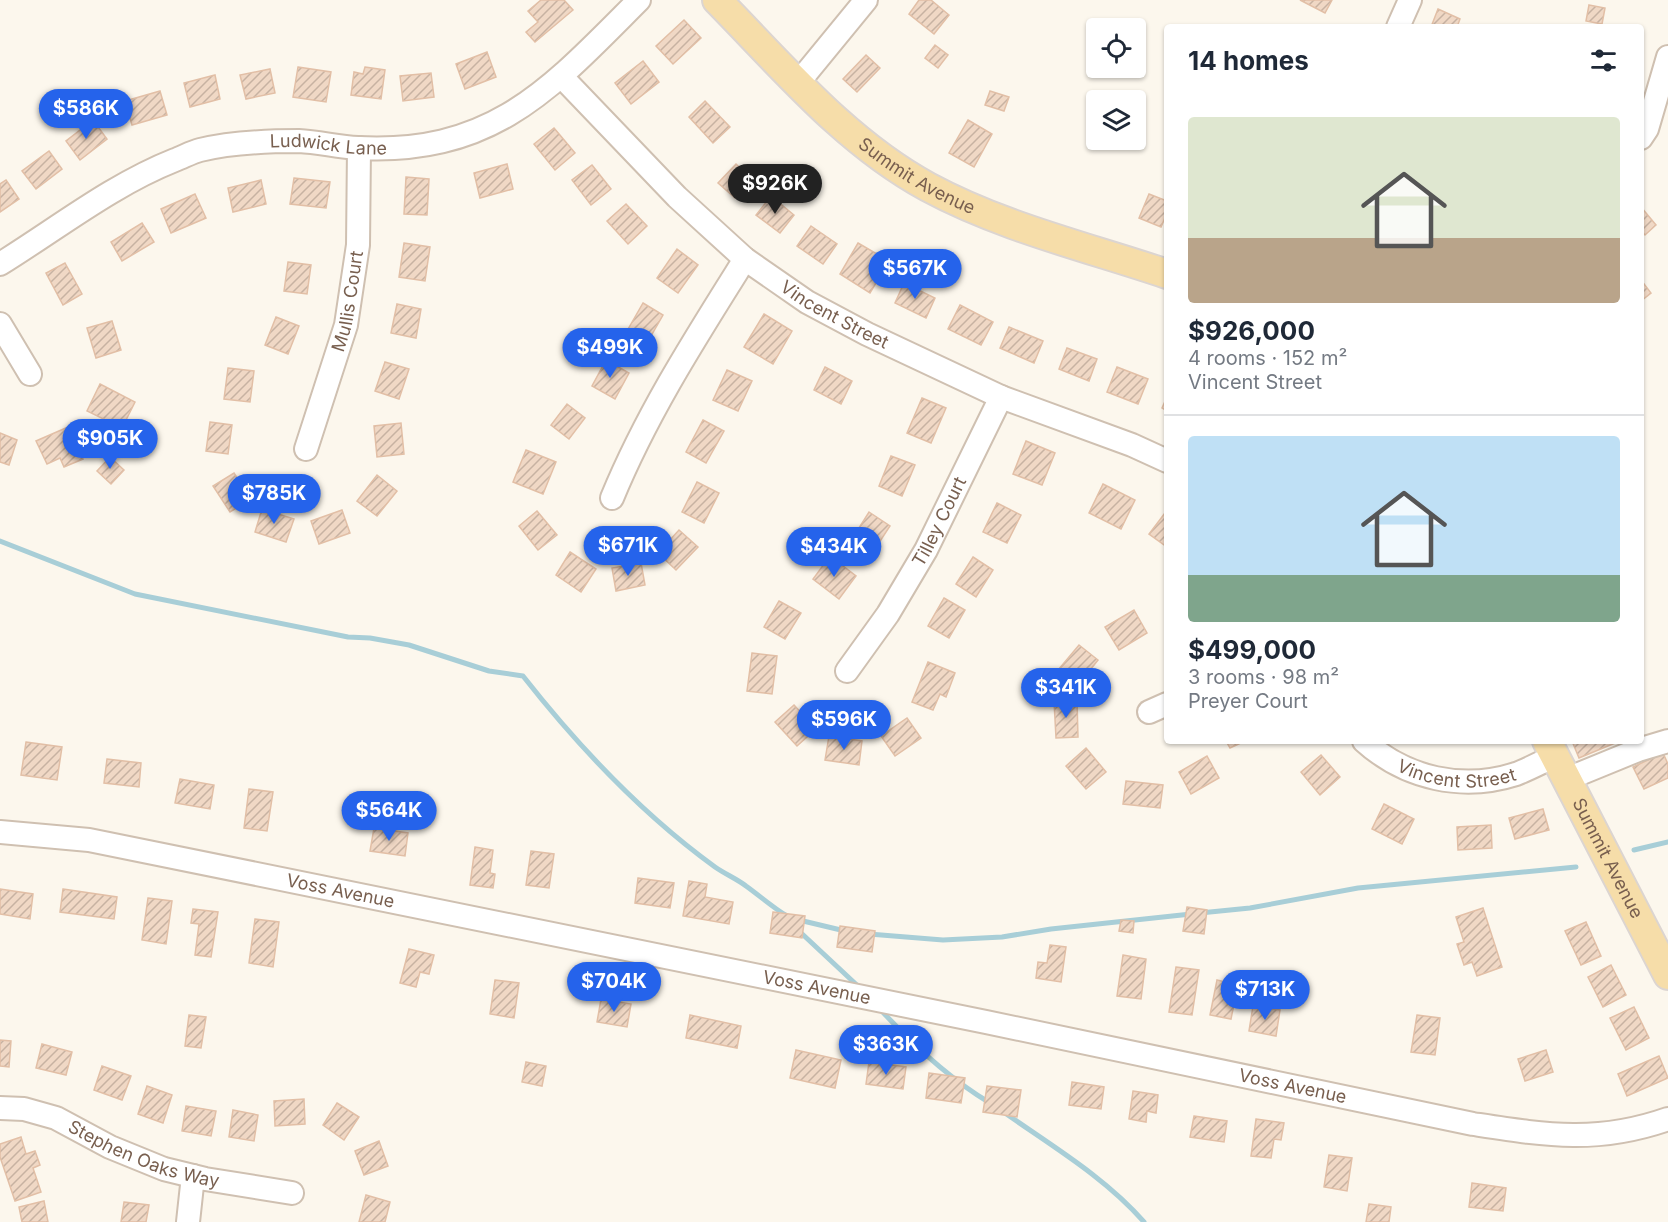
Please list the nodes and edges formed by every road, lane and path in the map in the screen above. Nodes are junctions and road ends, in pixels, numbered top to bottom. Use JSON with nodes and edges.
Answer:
{"nodes":[{"id":1,"x":639,"y":0,"type":"edge"},
{"id":2,"x":717,"y":0,"type":"edge"},
{"id":3,"x":866,"y":0,"type":"edge"},
{"id":4,"x":1410,"y":0,"type":"edge"},
{"id":5,"x":1399,"y":24,"type":"edge"},
{"id":6,"x":1668,"y":57,"type":"edge"},
{"id":7,"x":562,"y":77,"type":"junction"},
{"id":8,"x":798,"y":82,"type":"junction"},
{"id":9,"x":1644,"y":134,"type":"edge"},
{"id":10,"x":359,"y":148,"type":"junction"},
{"id":11,"x":745,"y":259,"type":"junction"},
{"id":12,"x":0,"y":264,"type":"edge"},
{"id":13,"x":1164,"y":273,"type":"edge"},
{"id":14,"x":0,"y":324,"type":"edge"},
{"id":15,"x":30,"y":374,"type":"dead end"},
{"id":16,"x":1001,"y":397,"type":"junction"},
{"id":17,"x":306,"y":448,"type":"dead end"},
{"id":18,"x":1164,"y":460,"type":"edge"},
{"id":19,"x":612,"y":498,"type":"dead end"},
{"id":20,"x":847,"y":671,"type":"dead end"},
{"id":21,"x":1668,"y":741,"type":"edge"},
{"id":22,"x":1368,"y":744,"type":"edge"},
{"id":23,"x":1556,"y":758,"type":"edge"},
{"id":24,"x":0,"y":832,"type":"edge"},
{"id":25,"x":1668,"y":975,"type":"edge"},
{"id":26,"x":0,"y":1108,"type":"edge"},
{"id":27,"x":1668,"y":1119,"type":"edge"},
{"id":28,"x":193,"y":1176,"type":"junction"},
{"id":29,"x":292,"y":1193,"type":"dead end"},
{"id":30,"x":188,"y":1222,"type":"edge"}],
"edges":[{"from":1,"to":7,"type":"street","name":"Ludwick Lane"},
{"from":2,"to":8,"type":"main road","name":"Summit Avenue"},
{"from":3,"to":8,"type":"street"},
{"from":4,"to":5,"type":"street"},
{"from":6,"to":9,"type":"street"},
{"from":7,"to":10,"type":"street","name":"Ludwick Lane"},
{"from":7,"to":11,"type":"street","name":"Vincent Street"},
{"from":8,"to":13,"type":"main road","name":"Summit Avenue"},
{"from":10,"to":12,"type":"street","name":"Ludwick Lane"},
{"from":10,"to":17,"type":"street","name":"Mullis Court"},
{"from":11,"to":16,"type":"street","name":"Vincent Street"},
{"from":11,"to":19,"type":"street"},
{"from":14,"to":15,"type":"street"},
{"from":16,"to":18,"type":"street","name":"Vincent Street"},
{"from":16,"to":20,"type":"street","name":"Tilley Court"},
{"from":21,"to":23,"type":"street","name":"Vincent Street"},
{"from":22,"to":23,"type":"street","name":"Vincent Street"},
{"from":23,"to":25,"type":"main road","name":"Summit Avenue"},
{"from":24,"to":27,"type":"street","name":"Voss Avenue"},
{"from":26,"to":28,"type":"street","name":"Stephen Oaks Way"},
{"from":28,"to":29,"type":"street","name":"Stephen Oaks Way"},
{"from":28,"to":30,"type":"street"}]}
